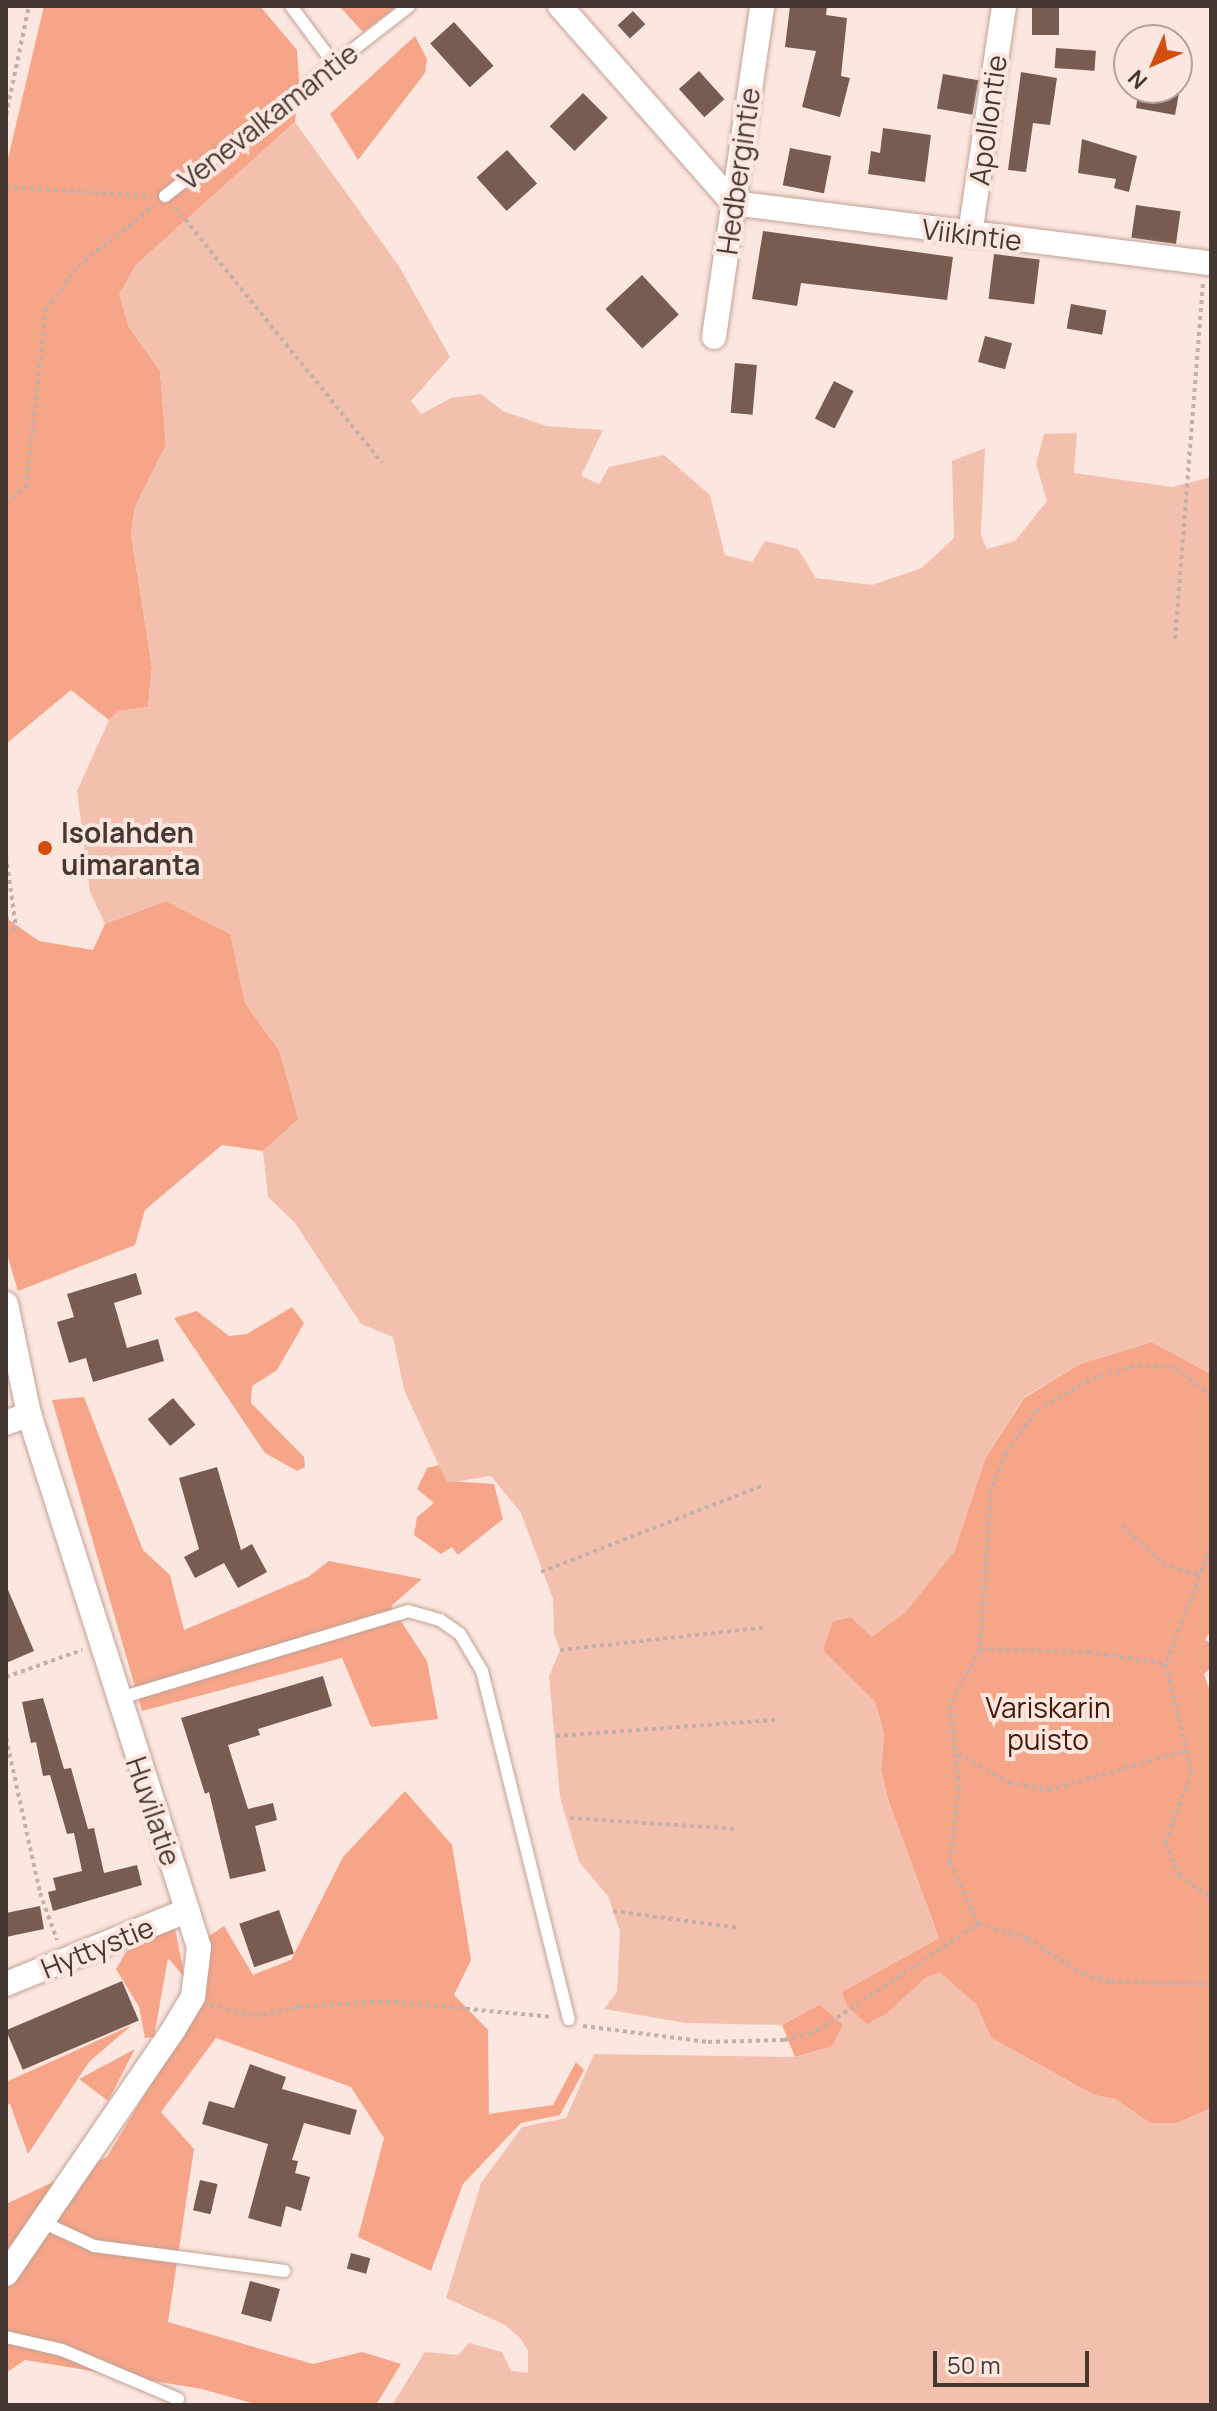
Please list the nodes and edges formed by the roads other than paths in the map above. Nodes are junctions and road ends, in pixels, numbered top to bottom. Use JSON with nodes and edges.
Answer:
{"nodes":[{"id":1,"x":291,"y":6,"type":"edge"},
{"id":2,"x":409,"y":6,"type":"edge"},
{"id":3,"x":560,"y":6,"type":"edge"},
{"id":4,"x":762,"y":6,"type":"edge"},
{"id":5,"x":1004,"y":6,"type":"edge"},
{"id":6,"x":334,"y":64,"type":"junction"},
{"id":7,"x":165,"y":196,"type":"road end"},
{"id":8,"x":733,"y":203,"type":"junction"},
{"id":9,"x":970,"y":234,"type":"junction"},
{"id":10,"x":1208,"y":263,"type":"edge"},
{"id":11,"x":714,"y":337,"type":"dead end"},
{"id":12,"x":6,"y":1304,"type":"edge"},
{"id":13,"x":17,"y":1419,"type":"edge"},
{"id":14,"x":117,"y":1699,"type":"junction"},
{"id":15,"x":188,"y":1910,"type":"junction"},
{"id":16,"x":6,"y":1984,"type":"edge"},
{"id":17,"x":569,"y":2019,"type":"road end"},
{"id":18,"x":40,"y":2221,"type":"junction"},
{"id":19,"x":284,"y":2271,"type":"dead end"},
{"id":20,"x":6,"y":2274,"type":"edge"},
{"id":21,"x":6,"y":2337,"type":"edge"},
{"id":22,"x":178,"y":2399,"type":"dead end"}],
"edges":[{"from":1,"to":6,"type":"lane"},
{"from":2,"to":6,"type":"lane","name":"Venevalkamantie"},
{"from":3,"to":8,"type":"street"},
{"from":4,"to":8,"type":"street","name":"Hedbergintie"},
{"from":5,"to":9,"type":"street","name":"Apollontie"},
{"from":6,"to":7,"type":"lane","name":"Venevalkamantie"},
{"from":8,"to":9,"type":"street","name":"Viikintie"},
{"from":8,"to":11,"type":"street","name":"Hedbergintie"},
{"from":9,"to":10,"type":"street","name":"Viikintie"},
{"from":12,"to":13,"type":"street","name":"Huvilatie"},
{"from":13,"to":14,"type":"street","name":"Huvilatie"},
{"from":14,"to":15,"type":"street","name":"Huvilatie"},
{"from":14,"to":17,"type":"lane"},
{"from":15,"to":16,"type":"street","name":"Hyttystie"},
{"from":15,"to":18,"type":"street","name":"Huvilatie"},
{"from":18,"to":19,"type":"lane"},
{"from":18,"to":20,"type":"street","name":"Huvilatie"},
{"from":21,"to":22,"type":"lane"}]}
